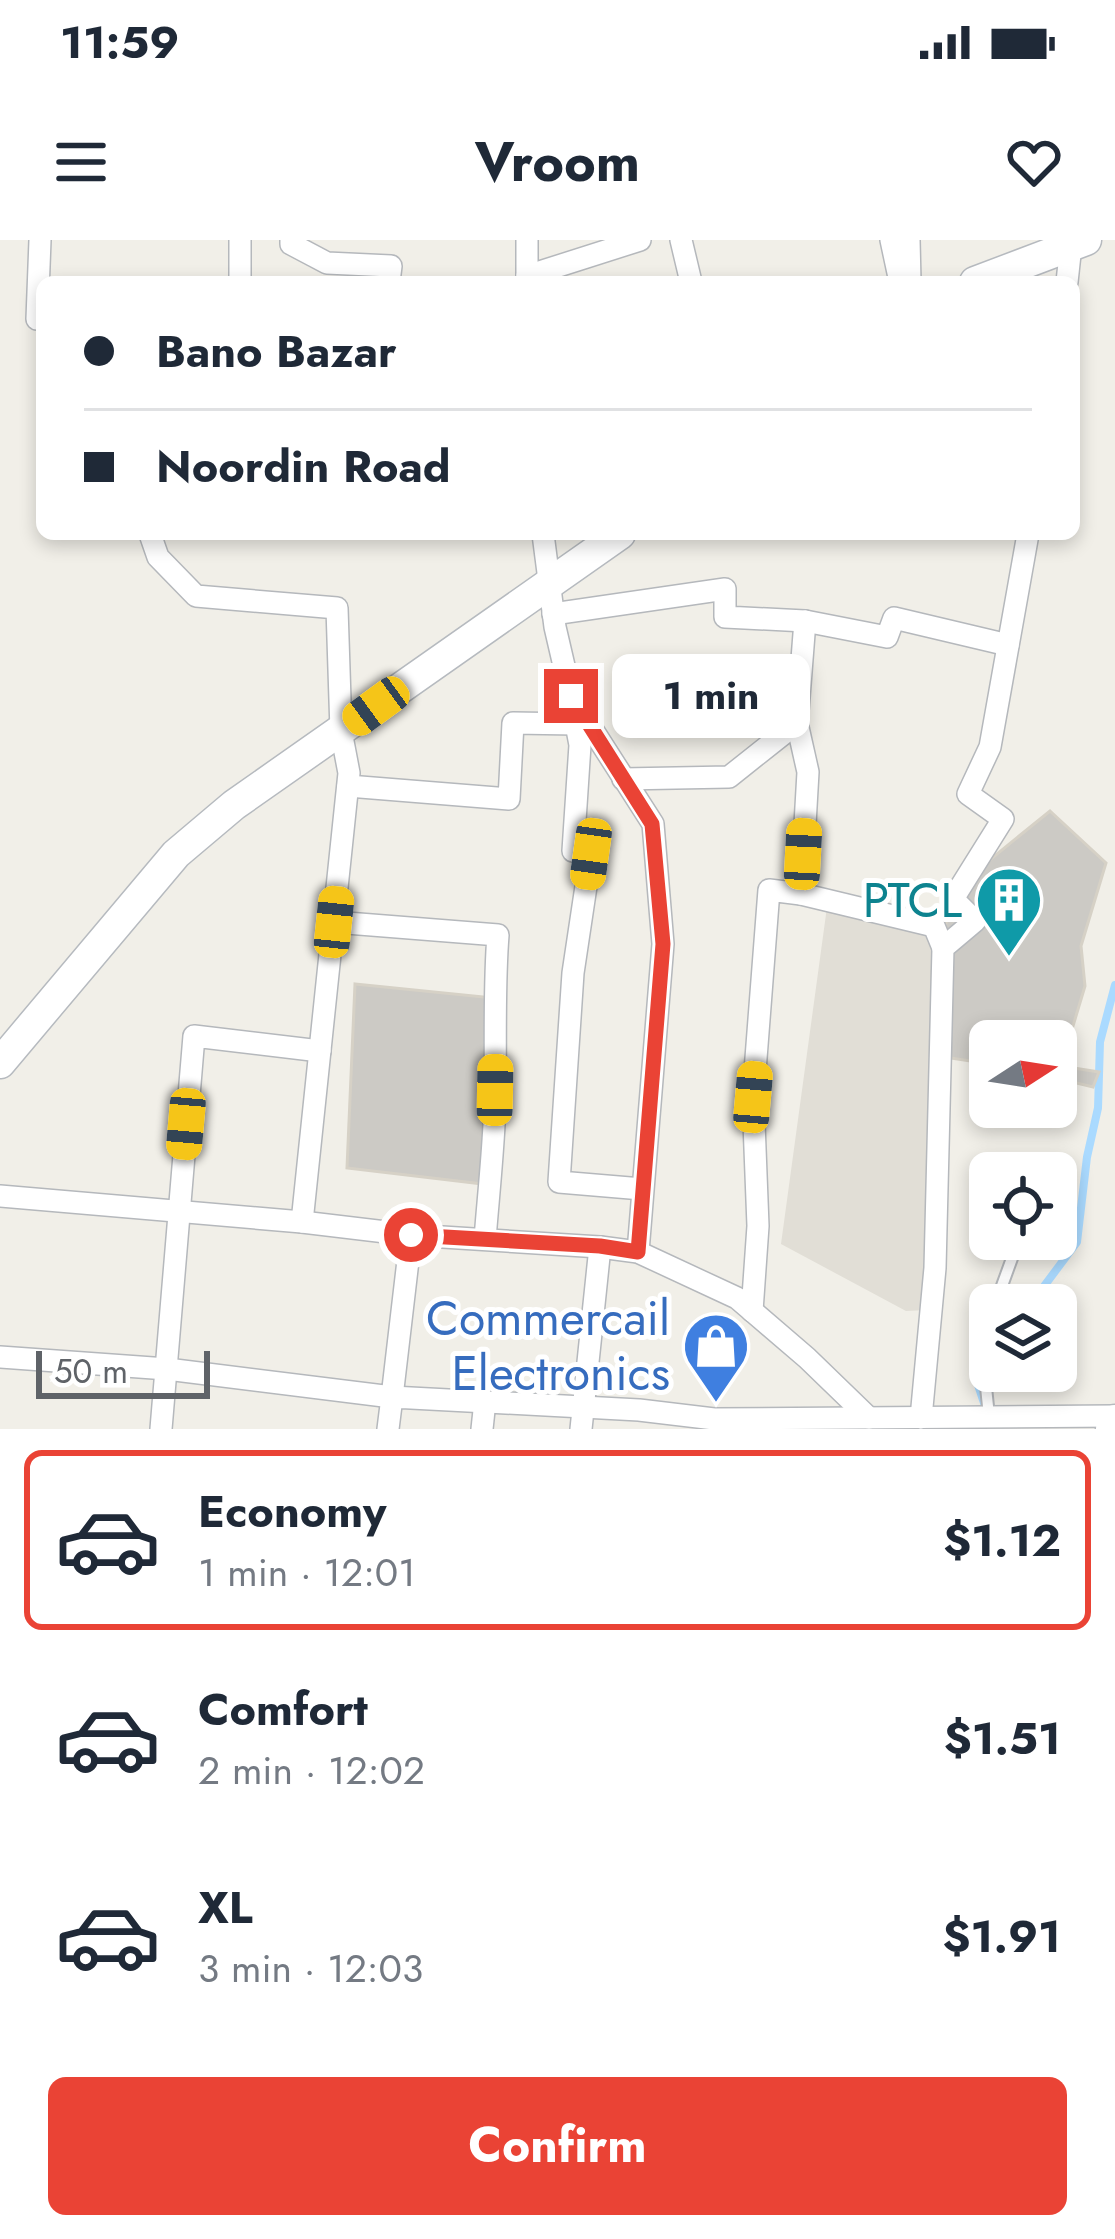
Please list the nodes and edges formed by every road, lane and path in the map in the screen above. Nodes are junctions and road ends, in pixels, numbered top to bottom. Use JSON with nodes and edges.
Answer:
{"nodes":[{"id":1,"x":40,"y":240,"type":"edge"},
{"id":2,"x":240,"y":240,"type":"edge"},
{"id":3,"x":291,"y":240,"type":"edge"},
{"id":4,"x":527,"y":240,"type":"edge"},
{"id":5,"x":640,"y":240,"type":"edge"},
{"id":6,"x":681,"y":240,"type":"edge"},
{"id":7,"x":891,"y":240,"type":"edge"},
{"id":8,"x":909,"y":240,"type":"edge"},
{"id":9,"x":1078,"y":243,"type":"edge"},
{"id":10,"x":39,"y":276,"type":"edge"},
{"id":11,"x":239,"y":276,"type":"edge"},
{"id":12,"x":390,"y":276,"type":"edge"},
{"id":13,"x":527,"y":276,"type":"edge"},
{"id":14,"x":536,"y":276,"type":"edge"},
{"id":15,"x":690,"y":276,"type":"edge"},
{"id":16,"x":899,"y":276,"type":"edge"},
{"id":17,"x":910,"y":276,"type":"edge"},
{"id":18,"x":991,"y":276,"type":"edge"},
{"id":19,"x":1069,"y":276,"type":"edge"},
{"id":20,"x":152,"y":540,"type":"edge"},
{"id":21,"x":544,"y":540,"type":"edge"},
{"id":22,"x":611,"y":540,"type":"edge"},
{"id":23,"x":1027,"y":540,"type":"edge"},
{"id":24,"x":549,"y":581,"type":"junction"},
{"id":25,"x":553,"y":614,"type":"junction"},
{"id":26,"x":805,"y":621,"type":"junction"},
{"id":27,"x":1009,"y":645,"type":"junction"},
{"id":28,"x":571,"y":696,"type":"junction"},
{"id":29,"x":797,"y":723,"type":"junction"},
{"id":30,"x":576,"y":724,"type":"junction"},
{"id":31,"x":341,"y":731,"type":"junction"},
{"id":32,"x":623,"y":779,"type":"junction"},
{"id":33,"x":348,"y":786,"type":"junction"},
{"id":34,"x":801,"y":894,"type":"junction"},
{"id":35,"x":334,"y":922,"type":"junction"},
{"id":36,"x":943,"y":948,"type":"junction"},
{"id":37,"x":14,"y":1030,"type":"edge"},
{"id":38,"x":320,"y":1051,"type":"junction"},
{"id":39,"x":0,"y":1063,"type":"edge"},
{"id":40,"x":643,"y":1189,"type":"junction"},
{"id":41,"x":0,"y":1196,"type":"edge"},
{"id":42,"x":178,"y":1211,"type":"junction"},
{"id":43,"x":302,"y":1222,"type":"junction"},
{"id":44,"x":411,"y":1235,"type":"junction"},
{"id":45,"x":485,"y":1239,"type":"junction"},
{"id":46,"x":600,"y":1246,"type":"junction"},
{"id":47,"x":638,"y":1252,"type":"junction"},
{"id":48,"x":752,"y":1311,"type":"junction"},
{"id":49,"x":0,"y":1358,"type":"edge"},
{"id":50,"x":167,"y":1370,"type":"junction"},
{"id":51,"x":986,"y":1392,"type":"edge"},
{"id":52,"x":392,"y":1397,"type":"junction"},
{"id":53,"x":485,"y":1401,"type":"junction"},
{"id":54,"x":989,"y":1416,"type":"junction"},
{"id":55,"x":582,"y":1418,"type":"edge"},
{"id":56,"x":869,"y":1418,"type":"junction"},
{"id":57,"x":921,"y":1418,"type":"junction"},
{"id":58,"x":1115,"y":1418,"type":"edge"},
{"id":59,"x":714,"y":1424,"type":"edge"},
{"id":60,"x":161,"y":1429,"type":"edge"},
{"id":61,"x":388,"y":1429,"type":"edge"},
{"id":62,"x":482,"y":1429,"type":"edge"},
{"id":63,"x":1112,"y":1429,"type":"edge"}],
"edges":[{"from":1,"to":10,"type":"street"},
{"from":2,"to":11,"type":"street"},
{"from":3,"to":12,"type":"street"},
{"from":4,"to":13,"type":"street"},
{"from":5,"to":14,"type":"street"},
{"from":6,"to":15,"type":"street"},
{"from":7,"to":16,"type":"street"},
{"from":8,"to":17,"type":"street"},
{"from":9,"to":18,"type":"street"},
{"from":9,"to":19,"type":"street"},
{"from":20,"to":31,"type":"street"},
{"from":21,"to":24,"type":"street"},
{"from":22,"to":24,"type":"street"},
{"from":23,"to":27,"type":"street"},
{"from":24,"to":25,"type":"street"},
{"from":24,"to":31,"type":"street"},
{"from":25,"to":26,"type":"street"},
{"from":25,"to":28,"type":"street"},
{"from":26,"to":27,"type":"street"},
{"from":26,"to":29,"type":"street"},
{"from":27,"to":36,"type":"street"},
{"from":28,"to":30,"type":"street"},
{"from":28,"to":32,"type":"street"},
{"from":29,"to":32,"type":"street"},
{"from":29,"to":34,"type":"street"},
{"from":30,"to":33,"type":"street"},
{"from":30,"to":40,"type":"street"},
{"from":31,"to":33,"type":"street"},
{"from":31,"to":37,"type":"street"},
{"from":32,"to":40,"type":"street"},
{"from":33,"to":35,"type":"street"},
{"from":34,"to":36,"type":"street"},
{"from":34,"to":48,"type":"street"},
{"from":35,"to":38,"type":"street"},
{"from":35,"to":45,"type":"street"},
{"from":36,"to":57,"type":"street"},
{"from":37,"to":39,"type":"street"},
{"from":38,"to":42,"type":"street"},
{"from":38,"to":43,"type":"street"},
{"from":40,"to":47,"type":"street"},
{"from":41,"to":42,"type":"street"},
{"from":42,"to":43,"type":"street"},
{"from":42,"to":50,"type":"street"},
{"from":43,"to":44,"type":"street"},
{"from":44,"to":45,"type":"street"},
{"from":44,"to":52,"type":"street"},
{"from":45,"to":46,"type":"street"},
{"from":46,"to":47,"type":"street"},
{"from":46,"to":55,"type":"street"},
{"from":47,"to":48,"type":"street"},
{"from":48,"to":56,"type":"street"},
{"from":49,"to":50,"type":"street"},
{"from":50,"to":52,"type":"street"},
{"from":50,"to":60,"type":"street"},
{"from":51,"to":54,"type":"lane"},
{"from":52,"to":53,"type":"street"},
{"from":52,"to":61,"type":"street"},
{"from":53,"to":55,"type":"street"},
{"from":53,"to":62,"type":"street"},
{"from":54,"to":57,"type":"street"},
{"from":54,"to":58,"type":"street"},
{"from":55,"to":59,"type":"street"},
{"from":56,"to":57,"type":"street"},
{"from":56,"to":59,"type":"street"},
{"from":58,"to":63,"type":"street"}]}
